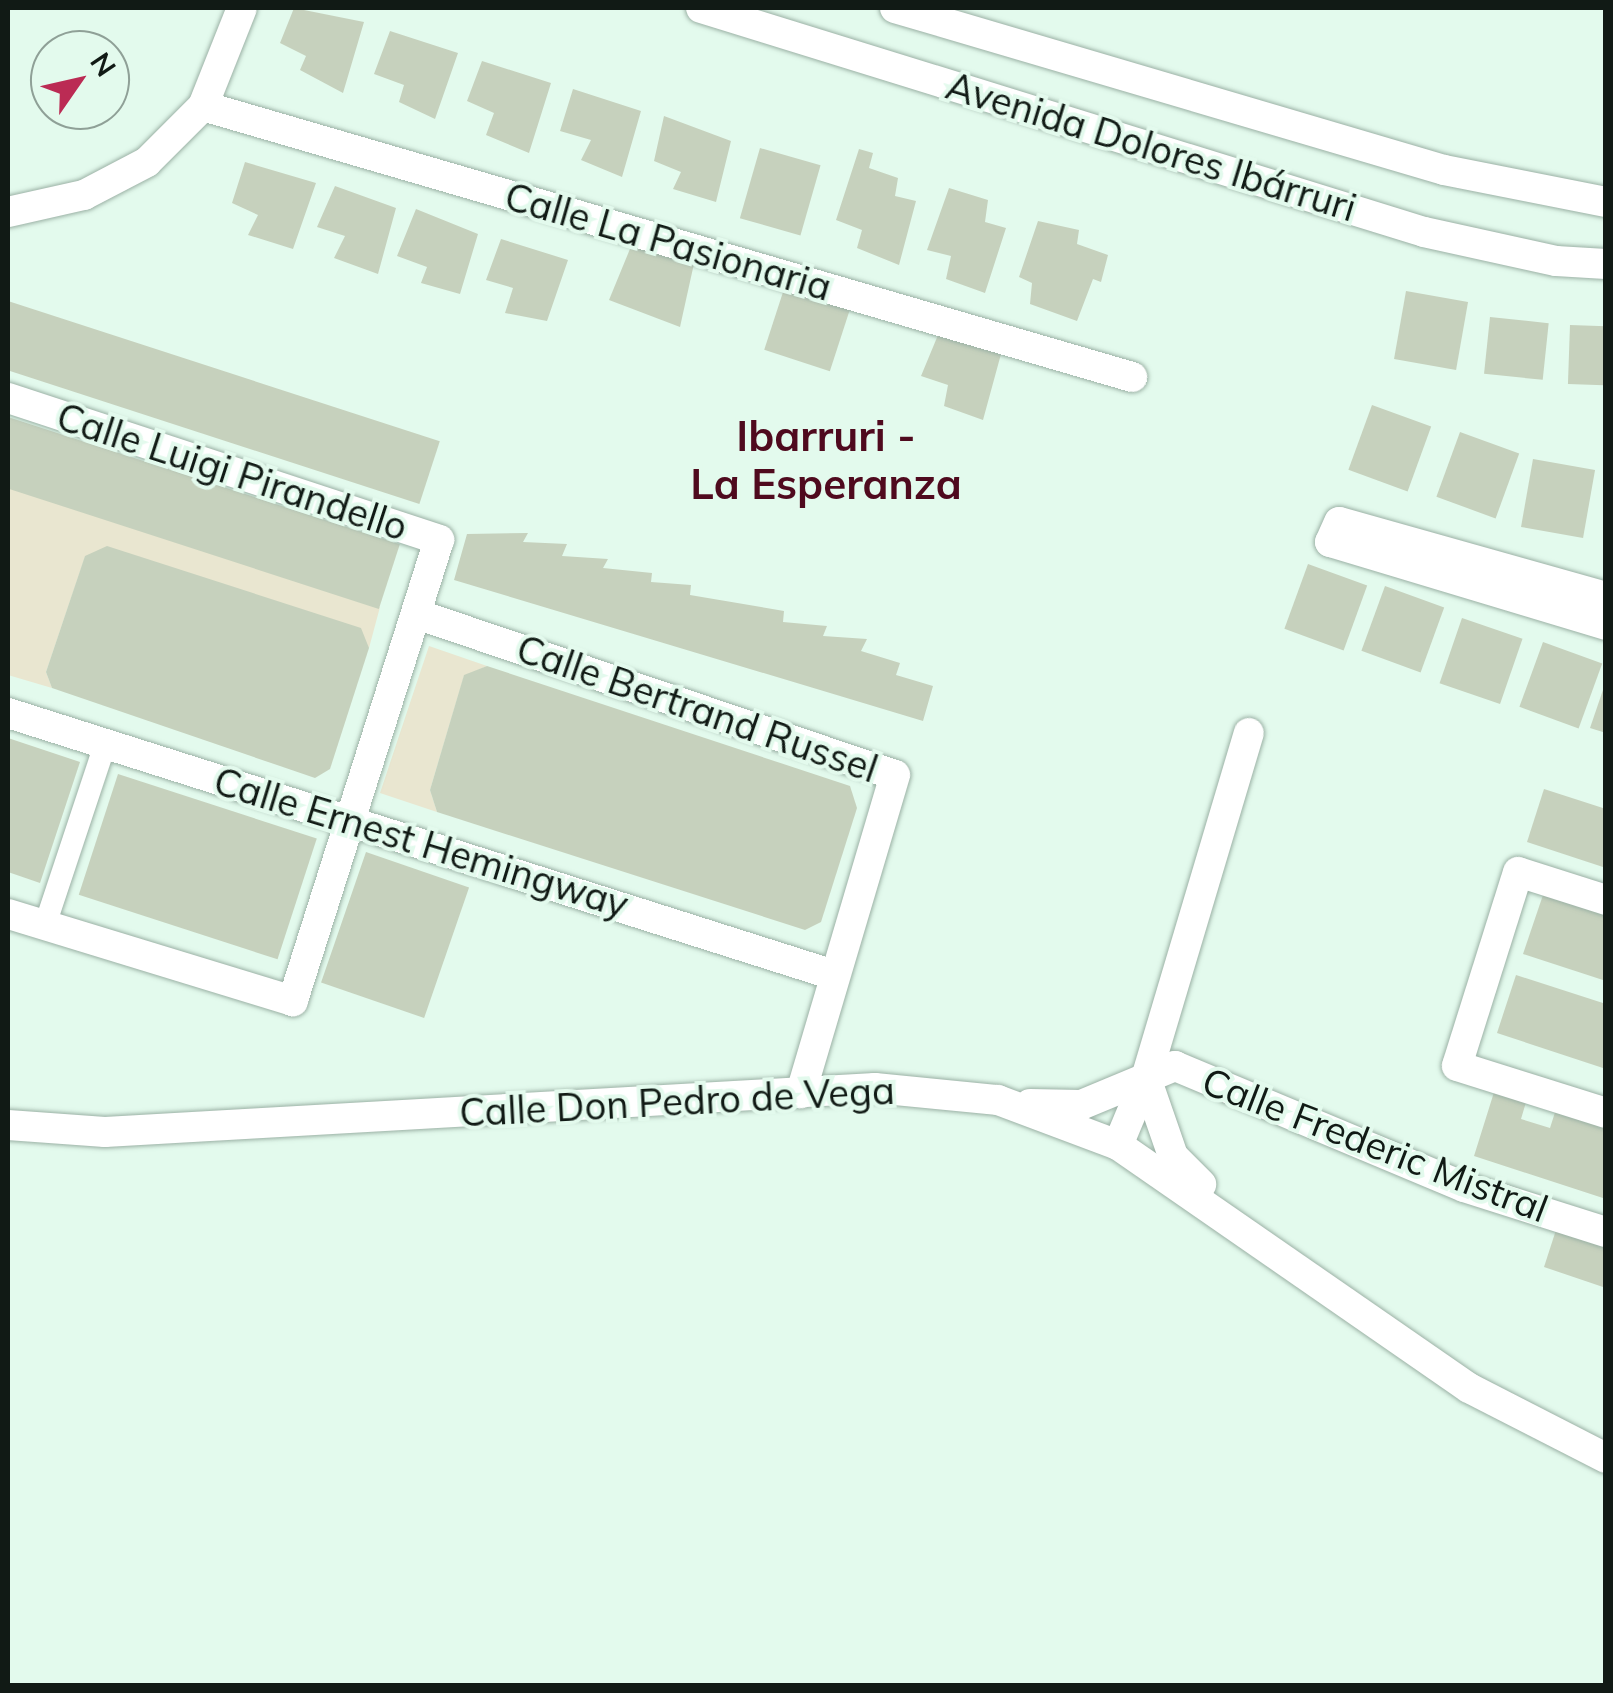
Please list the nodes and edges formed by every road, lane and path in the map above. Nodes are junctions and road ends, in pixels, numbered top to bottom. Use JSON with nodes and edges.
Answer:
{"nodes":[{"id":1,"x":242,"y":8,"type":"edge"},
{"id":2,"x":701,"y":8,"type":"edge"},
{"id":3,"x":895,"y":8,"type":"edge"},
{"id":4,"x":203,"y":106,"type":"junction"},
{"id":5,"x":1606,"y":202,"type":"edge"},
{"id":6,"x":8,"y":212,"type":"edge"},
{"id":7,"x":1606,"y":264,"type":"edge"},
{"id":8,"x":1132,"y":377,"type":"dead end"},
{"id":9,"x":8,"y":398,"type":"edge"},
{"id":10,"x":1606,"y":597,"type":"edge"},
{"id":11,"x":416,"y":614,"type":"junction"},
{"id":12,"x":1606,"y":625,"type":"edge"},
{"id":13,"x":8,"y":712,"type":"edge"},
{"id":14,"x":1249,"y":733,"type":"dead end"},
{"id":15,"x":106,"y":746,"type":"junction"},
{"id":16,"x":348,"y":817,"type":"junction"},
{"id":17,"x":1606,"y":900,"type":"edge"},
{"id":18,"x":8,"y":914,"type":"edge"},
{"id":19,"x":45,"y":925,"type":"junction"},
{"id":20,"x":834,"y":975,"type":"junction"},
{"id":21,"x":1146,"y":1078,"type":"junction"},
{"id":22,"x":801,"y":1092,"type":"junction"},
{"id":23,"x":1007,"y":1103,"type":"junction"},
{"id":24,"x":1606,"y":1113,"type":"edge"},
{"id":25,"x":8,"y":1125,"type":"edge"},
{"id":26,"x":1118,"y":1145,"type":"junction"},
{"id":27,"x":1238,"y":1223,"type":"junction"},
{"id":28,"x":1606,"y":1232,"type":"edge"},
{"id":29,"x":1606,"y":1458,"type":"edge"}],
"edges":[{"from":1,"to":4,"type":"street"},
{"from":2,"to":7,"type":"street","name":"Avenida Dolores Ibárruri"},
{"from":3,"to":5,"type":"street","name":"Avenida Dolores Ibárruri"},
{"from":4,"to":6,"type":"street"},
{"from":4,"to":8,"type":"street","name":"Calle La Pasionaria"},
{"from":9,"to":11,"type":"street","name":"Calle Luigi Pirandello"},
{"from":10,"to":12,"type":"street"},
{"from":11,"to":16,"type":"street"},
{"from":11,"to":20,"type":"street","name":"Calle Bertrand Russel"},
{"from":13,"to":15,"type":"street","name":"Calle Ernest Hemingway"},
{"from":14,"to":21,"type":"street"},
{"from":15,"to":16,"type":"street","name":"Calle Ernest Hemingway"},
{"from":15,"to":19,"type":"street"},
{"from":16,"to":19,"type":"street"},
{"from":16,"to":20,"type":"street","name":"Calle Ernest Hemingway"},
{"from":17,"to":24,"type":"street"},
{"from":18,"to":19,"type":"street"},
{"from":20,"to":22,"type":"street"},
{"from":21,"to":23,"type":"street","name":"Calle Frederic Mistral"},
{"from":21,"to":26,"type":"street"},
{"from":21,"to":27,"type":"street"},
{"from":21,"to":28,"type":"street","name":"Calle Frederic Mistral"},
{"from":22,"to":23,"type":"street","name":"Calle Don Pedro de Vega"},
{"from":22,"to":25,"type":"street","name":"Calle Don Pedro de Vega"},
{"from":23,"to":26,"type":"street","name":"Calle Don Pedro de Vega"},
{"from":26,"to":27,"type":"street","name":"Calle Don Pedro de Vega"},
{"from":27,"to":29,"type":"street","name":"Calle Don Pedro de Vega"}]}
